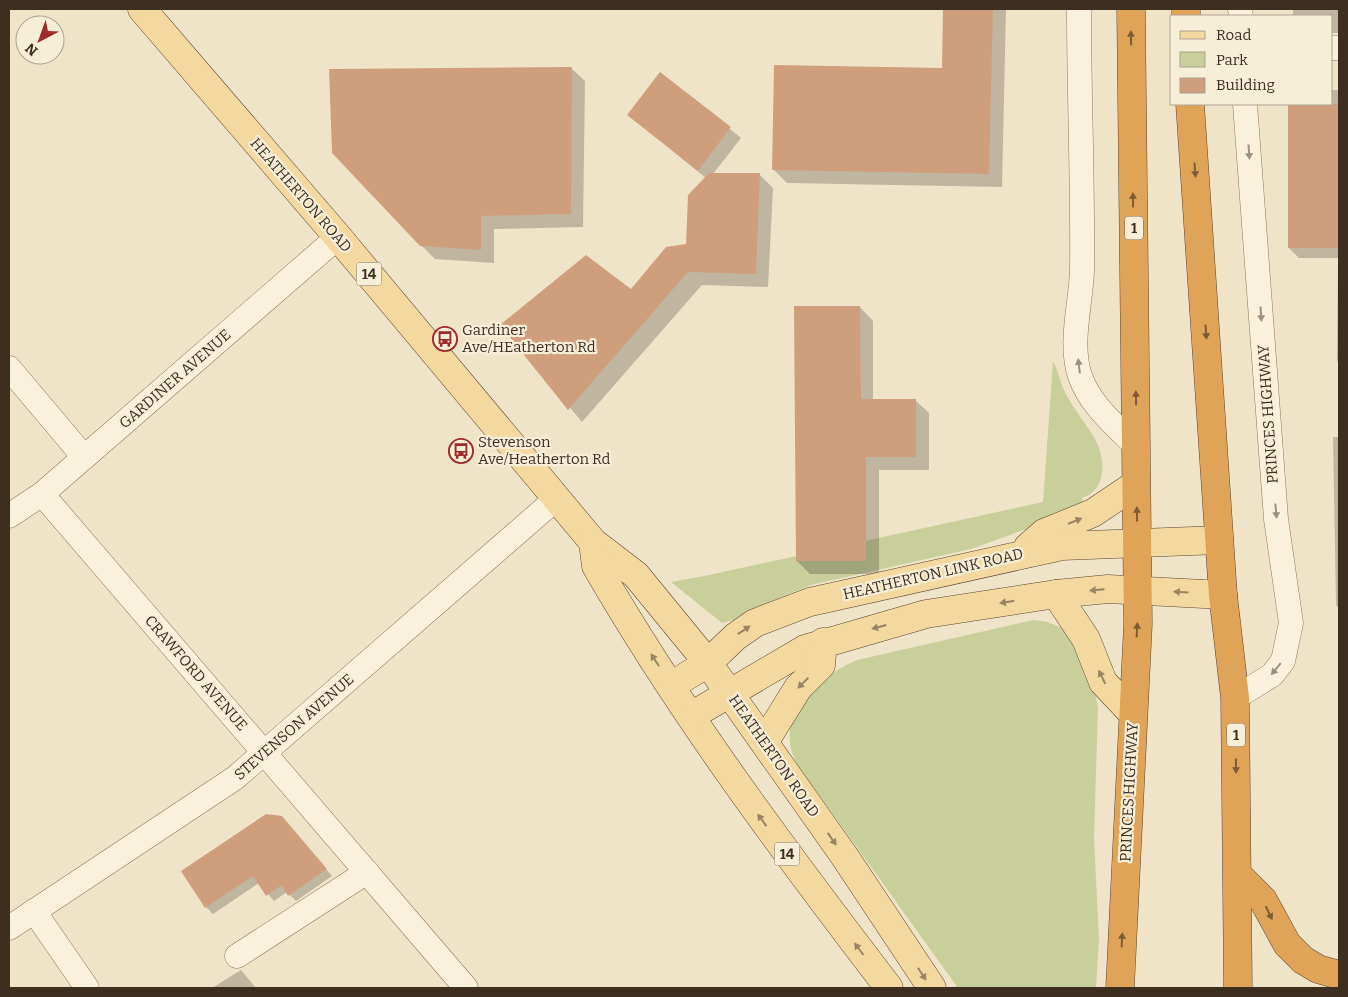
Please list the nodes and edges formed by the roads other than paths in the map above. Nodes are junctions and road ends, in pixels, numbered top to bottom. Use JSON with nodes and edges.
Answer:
{"nodes":[{"id":1,"x":142,"y":9,"type":"edge"},
{"id":2,"x":1079,"y":9,"type":"edge"},
{"id":3,"x":1131,"y":9,"type":"edge"},
{"id":4,"x":1190,"y":105,"type":"edge"},
{"id":5,"x":1245,"y":105,"type":"edge"},
{"id":6,"x":338,"y":238,"type":"junction"},
{"id":7,"x":9,"y":368,"type":"edge"},
{"id":8,"x":1136,"y":446,"type":"junction"},
{"id":9,"x":84,"y":457,"type":"junction"},
{"id":10,"x":1136,"y":484,"type":"junction"},
{"id":11,"x":42,"y":494,"type":"junction"},
{"id":12,"x":558,"y":498,"type":"junction"},
{"id":13,"x":9,"y":516,"type":"edge"},
{"id":14,"x":1219,"y":540,"type":"junction"},
{"id":15,"x":593,"y":542,"type":"junction"},
{"id":16,"x":1137,"y":543,"type":"junction"},
{"id":17,"x":1019,"y":554,"type":"junction"},
{"id":18,"x":1138,"y":589,"type":"junction"},
{"id":19,"x":1056,"y":594,"type":"junction"},
{"id":20,"x":1223,"y":595,"type":"junction"},
{"id":21,"x":823,"y":642,"type":"junction"},
{"id":22,"x":708,"y":663,"type":"junction"},
{"id":23,"x":672,"y":686,"type":"junction"},
{"id":24,"x":729,"y":694,"type":"junction"},
{"id":25,"x":1235,"y":698,"type":"junction"},
{"id":26,"x":1133,"y":714,"type":"junction"},
{"id":27,"x":691,"y":716,"type":"junction"},
{"id":28,"x":765,"y":741,"type":"junction"},
{"id":29,"x":265,"y":753,"type":"junction"},
{"id":30,"x":367,"y":872,"type":"junction"},
{"id":31,"x":1238,"y":876,"type":"junction"},
{"id":32,"x":34,"y":911,"type":"junction"},
{"id":33,"x":9,"y":928,"type":"edge"},
{"id":34,"x":237,"y":956,"type":"dead end"},
{"id":35,"x":1339,"y":975,"type":"edge"},
{"id":36,"x":1339,"y":984,"type":"edge"},
{"id":37,"x":87,"y":988,"type":"edge"},
{"id":38,"x":466,"y":988,"type":"edge"},
{"id":39,"x":889,"y":988,"type":"edge"},
{"id":40,"x":932,"y":988,"type":"edge"},
{"id":41,"x":1120,"y":988,"type":"edge"},
{"id":42,"x":1238,"y":988,"type":"edge"},
{"id":43,"x":1334,"y":988,"type":"edge"}],
"edges":[{"from":1,"to":6,"type":"main road","name":"HEATHERTON ROAD","number":"14"},
{"from":8,"to":2,"type":"street","one_way":true},
{"from":8,"to":3,"type":"highway","name":"PRINCES HIGHWAY","number":"1","one_way":true},
{"from":4,"to":14,"type":"highway","number":"1","one_way":true},
{"from":5,"to":25,"type":"street","name":"PRINCES HIGHWAY","one_way":true},
{"from":6,"to":9,"type":"street","name":"GARDINER AVENUE"},
{"from":6,"to":12,"type":"main road","name":"HEATHERTON ROAD","number":"14"},
{"from":7,"to":9,"type":"street"},
{"from":8,"to":10,"type":"highway","name":"PRINCES HIGHWAY","number":"1"},
{"from":9,"to":11,"type":"street","name":"GARDINER AVENUE"},
{"from":16,"to":10,"type":"highway","name":"PRINCES HIGHWAY","number":"1","one_way":true},
{"from":17,"to":10,"type":"main road","one_way":true},
{"from":11,"to":13,"type":"street","name":"GARDINER AVENUE"},
{"from":11,"to":29,"type":"street","name":"CRAWFORD AVENUE"},
{"from":12,"to":15,"type":"main road","name":"HEATHERTON ROAD","number":"14"},
{"from":12,"to":29,"type":"street","name":"STEVENSON AVENUE"},
{"from":14,"to":16,"type":"main road","name":"HEATHERTON LINK ROAD"},
{"from":14,"to":20,"type":"highway","number":"1"},
{"from":15,"to":22,"type":"main road","name":"HEATHERTON ROAD","number":"14"},
{"from":23,"to":15,"type":"main road","number":"14","one_way":true},
{"from":16,"to":17,"type":"main road","name":"HEATHERTON LINK ROAD"},
{"from":16,"to":18,"type":"highway","name":"PRINCES HIGHWAY","number":"1"},
{"from":22,"to":17,"type":"main road","name":"HEATHERTON LINK ROAD","one_way":true},
{"from":18,"to":19,"type":"main road","one_way":true},
{"from":20,"to":18,"type":"main road","one_way":true},
{"from":26,"to":18,"type":"highway","name":"PRINCES HIGHWAY","number":"1","one_way":true},
{"from":19,"to":21,"type":"main road","one_way":true},
{"from":26,"to":19,"type":"main road","one_way":true},
{"from":20,"to":25,"type":"highway","number":"1"},
{"from":21,"to":24,"type":"main road"},
{"from":21,"to":28,"type":"main road","one_way":true},
{"from":22,"to":23,"type":"main road","name":"HEATHERTON LINK ROAD"},
{"from":22,"to":24,"type":"main road","name":"HEATHERTON ROAD","number":"14"},
{"from":23,"to":27,"type":"main road","number":"14"},
{"from":24,"to":27,"type":"main road"},
{"from":24,"to":28,"type":"main road","name":"HEATHERTON ROAD","number":"14"},
{"from":25,"to":31,"type":"highway","number":"1","one_way":true},
{"from":41,"to":26,"type":"highway","name":"PRINCES HIGHWAY","number":"1","one_way":true},
{"from":39,"to":27,"type":"main road","number":"14","one_way":true},
{"from":28,"to":40,"type":"main road","name":"HEATHERTON ROAD","number":"14","one_way":true},
{"from":29,"to":30,"type":"street","name":"CRAWFORD AVENUE"},
{"from":29,"to":32,"type":"street","name":"STEVENSON AVENUE"},
{"from":30,"to":34,"type":"street"},
{"from":30,"to":38,"type":"street","name":"CRAWFORD AVENUE"},
{"from":31,"to":35,"type":"highway","one_way":true},
{"from":31,"to":42,"type":"highway","number":"1"},
{"from":32,"to":33,"type":"street","name":"STEVENSON AVENUE"},
{"from":32,"to":37,"type":"street"},
{"from":36,"to":43,"type":"highway"}]}
